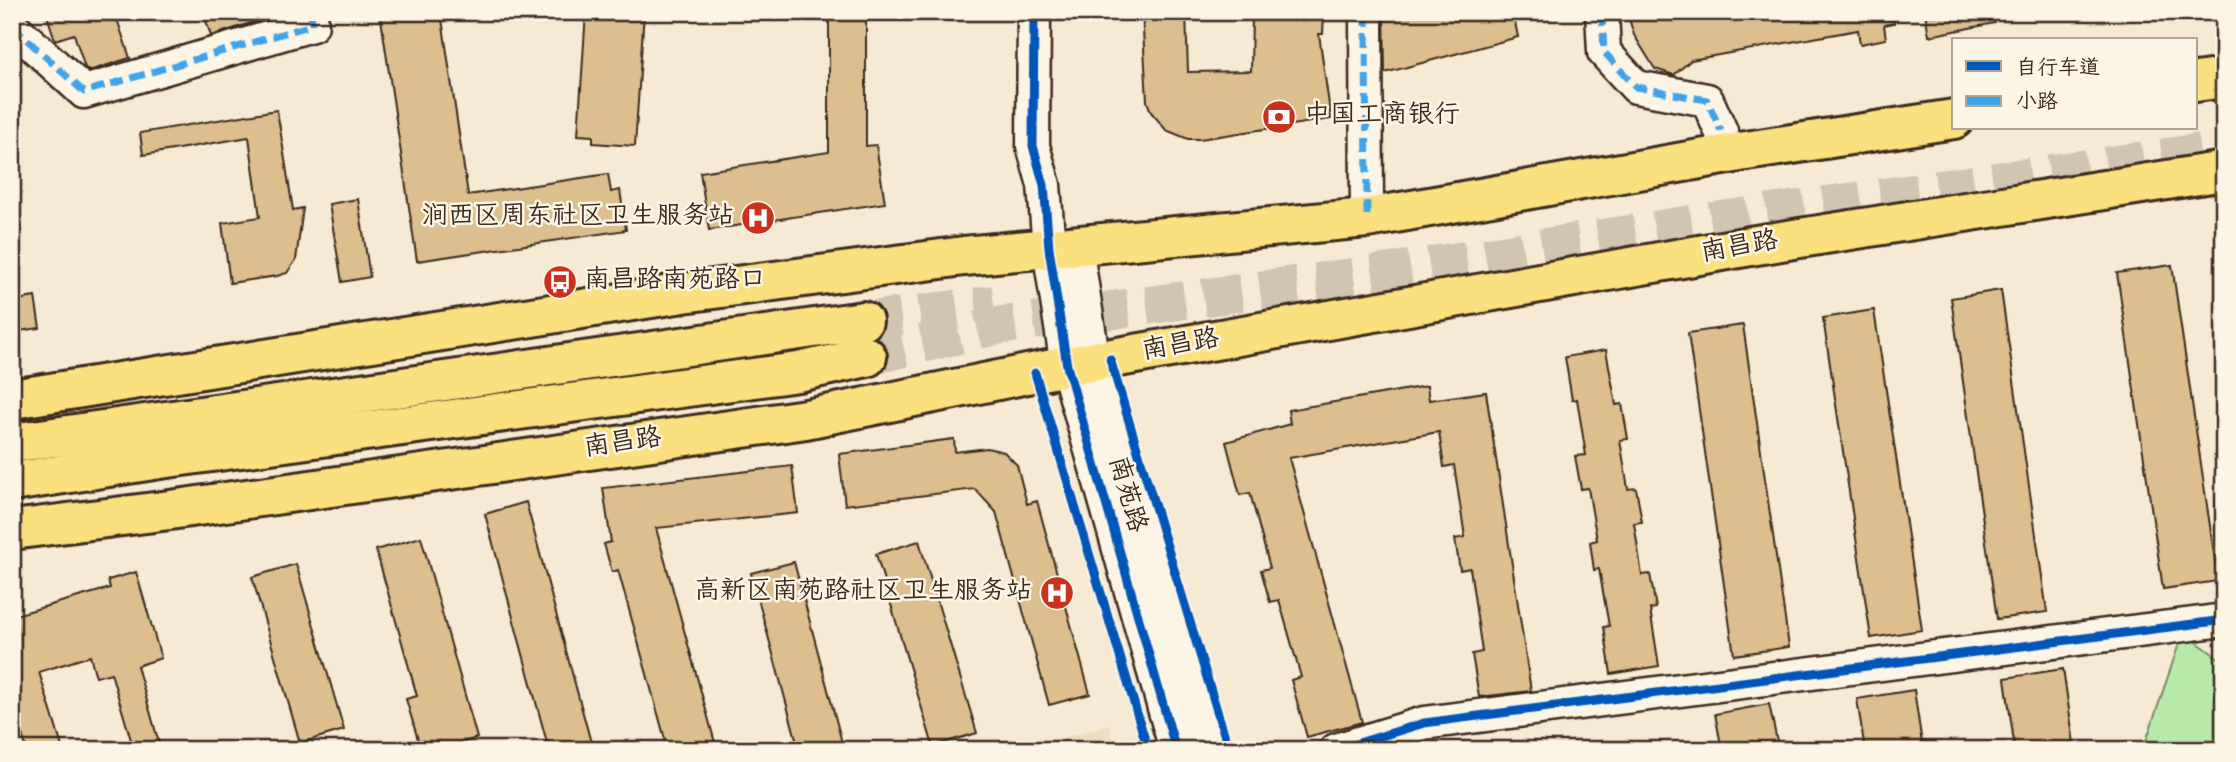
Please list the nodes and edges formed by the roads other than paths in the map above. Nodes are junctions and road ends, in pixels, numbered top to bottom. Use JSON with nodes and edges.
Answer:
{"nodes":[{"id":1,"x":311,"y":12,"type":"edge"},
{"id":2,"x":1034,"y":12,"type":"edge"},
{"id":3,"x":1366,"y":12,"type":"edge"},
{"id":4,"x":1602,"y":12,"type":"edge"},
{"id":5,"x":12,"y":26,"type":"edge"},
{"id":6,"x":2224,"y":78,"type":"edge"},
{"id":7,"x":2198,"y":82,"type":"edge"},
{"id":8,"x":1952,"y":119,"type":"edge"},
{"id":9,"x":1721,"y":131,"type":"dead end"},
{"id":10,"x":2224,"y":171,"type":"edge"},
{"id":11,"x":1367,"y":218,"type":"junction"},
{"id":12,"x":1063,"y":247,"type":"junction"},
{"id":13,"x":1080,"y":364,"type":"junction"},
{"id":14,"x":12,"y":399,"type":"edge"},
{"id":15,"x":12,"y":443,"type":"edge"},
{"id":16,"x":12,"y":482,"type":"edge"},
{"id":17,"x":12,"y":530,"type":"edge"},
{"id":18,"x":2224,"y":620,"type":"edge"},
{"id":19,"x":1378,"y":744,"type":"edge"},
{"id":20,"x":1175,"y":750,"type":"edge"},
{"id":21,"x":1206,"y":750,"type":"edge"},
{"id":22,"x":1336,"y":750,"type":"edge"}],
"edges":[{"from":1,"to":5,"type":"street"},
{"from":2,"to":12,"type":"street","name":"南苑路"},
{"from":3,"to":11,"type":"street"},
{"from":4,"to":9,"type":"street"},
{"from":6,"to":7,"type":"main road"},
{"from":8,"to":11,"type":"main road"},
{"from":10,"to":13,"type":"main road","name":"南昌路"},
{"from":11,"to":12,"type":"main road"},
{"from":12,"to":13,"type":"street","name":"南苑路"},
{"from":12,"to":14,"type":"main road"},
{"from":13,"to":17,"type":"main road","name":"南昌路"},
{"from":13,"to":20,"type":"street","name":"南苑路"},
{"from":13,"to":21,"type":"street","name":"南苑路"},
{"from":15,"to":16,"type":"main road","name":"南昌路"},
{"from":18,"to":19,"type":"street"},
{"from":19,"to":22,"type":"street"}]}
